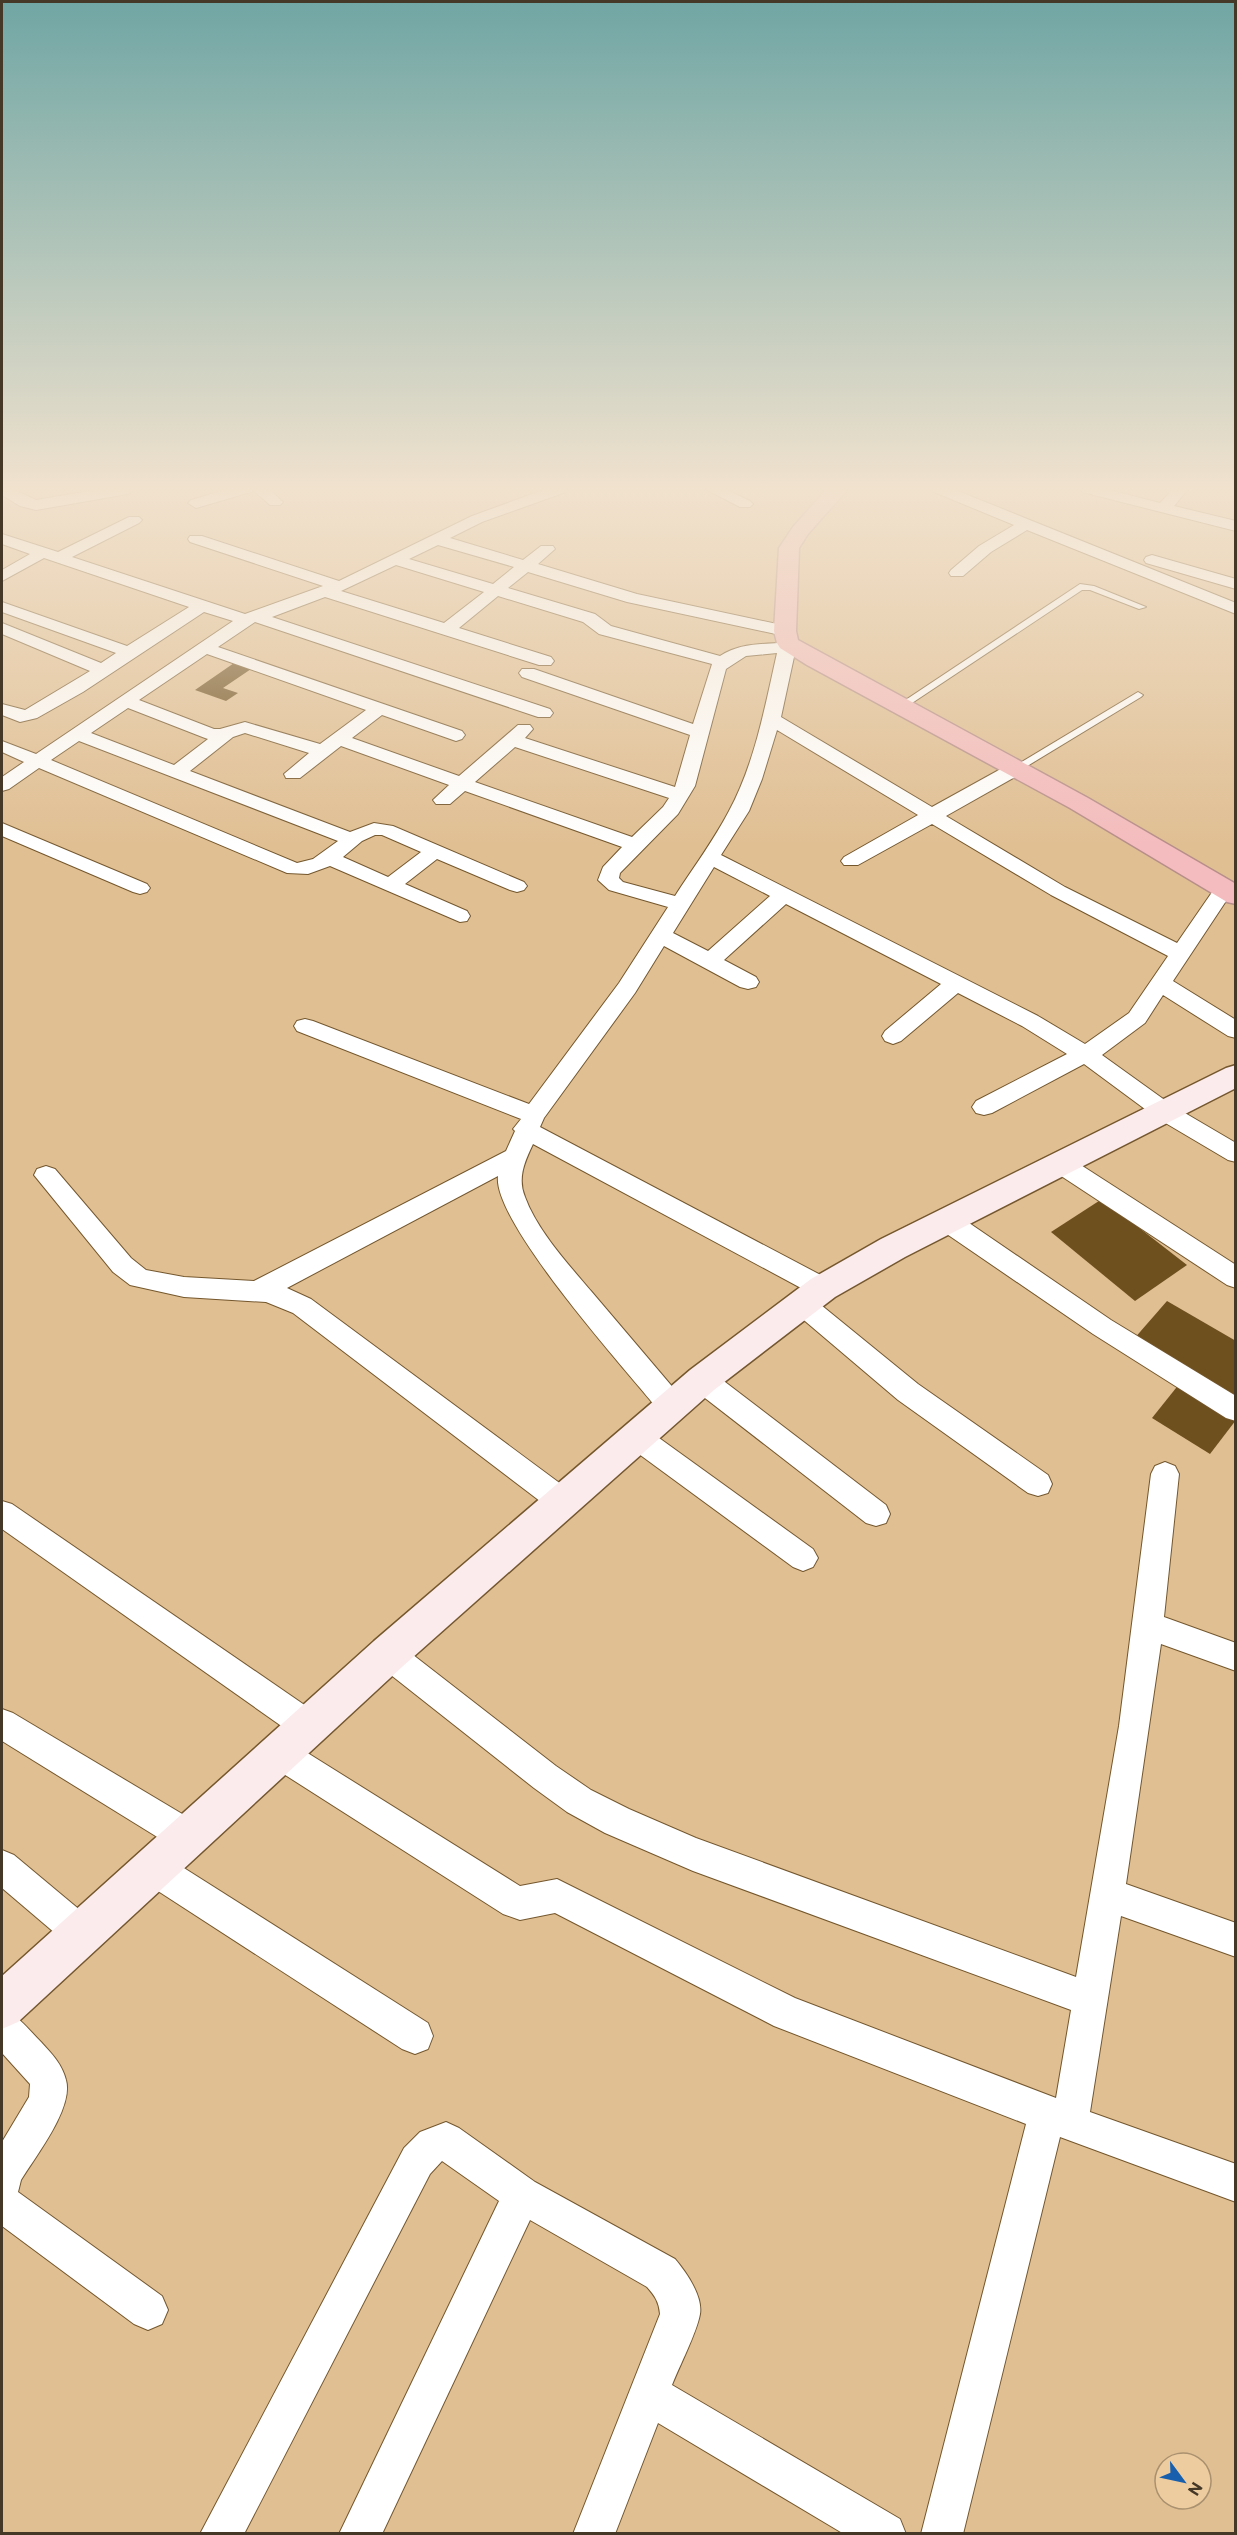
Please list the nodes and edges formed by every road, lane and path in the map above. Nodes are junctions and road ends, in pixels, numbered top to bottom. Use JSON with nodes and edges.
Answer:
{"nodes":[{"id":1,"x":2,"y":607,"type":"edge"},
{"id":2,"x":201,"y":607,"type":"edge"},
{"id":3,"x":207,"y":607,"type":"edge"},
{"id":4,"x":279,"y":607,"type":"edge"},
{"id":5,"x":386,"y":607,"type":"edge"},
{"id":6,"x":473,"y":607,"type":"edge"},
{"id":7,"x":552,"y":607,"type":"edge"},
{"id":8,"x":667,"y":607,"type":"edge"},
{"id":9,"x":787,"y":607,"type":"edge"},
{"id":10,"x":1048,"y":607,"type":"edge"},
{"id":11,"x":253,"y":617,"type":"junction"},
{"id":12,"x":2,"y":628,"type":"edge"},
{"id":13,"x":447,"y":629,"type":"junction"},
{"id":14,"x":786,"y":640,"type":"junction"},
{"id":15,"x":206,"y":648,"type":"junction"},
{"id":16,"x":129,"y":652,"type":"junction"},
{"id":17,"x":723,"y":662,"type":"junction"},
{"id":18,"x":102,"y":670,"type":"junction"},
{"id":19,"x":528,"y":674,"type":"junction"},
{"id":20,"x":573,"y":688,"type":"junction"},
{"id":21,"x":1138,"y":695,"type":"dead end"},
{"id":22,"x":497,"y":697,"type":"junction"},
{"id":23,"x":125,"y":701,"type":"junction"},
{"id":24,"x":46,"y":706,"type":"junction"},
{"id":25,"x":900,"y":706,"type":"junction"},
{"id":26,"x":2,"y":709,"type":"edge"},
{"id":27,"x":380,"y":709,"type":"junction"},
{"id":28,"x":544,"y":713,"type":"junction"},
{"id":29,"x":771,"y":719,"type":"junction"},
{"id":30,"x":72,"y":721,"type":"junction"},
{"id":31,"x":700,"y":732,"type":"junction"},
{"id":32,"x":227,"y":733,"type":"junction"},
{"id":33,"x":456,"y":735,"type":"dead end"},
{"id":34,"x":338,"y":739,"type":"junction"},
{"id":35,"x":513,"y":740,"type":"junction"},
{"id":36,"x":2,"y":746,"type":"edge"},
{"id":37,"x":322,"y":752,"type":"junction"},
{"id":38,"x":38,"y":760,"type":"junction"},
{"id":39,"x":1015,"y":769,"type":"junction"},
{"id":40,"x":177,"y":772,"type":"junction"},
{"id":41,"x":293,"y":774,"type":"dead end"},
{"id":42,"x":460,"y":784,"type":"junction"},
{"id":43,"x":2,"y":785,"type":"edge"},
{"id":44,"x":680,"y":795,"type":"junction"},
{"id":45,"x":442,"y":800,"type":"dead end"},
{"id":46,"x":932,"y":816,"type":"junction"},
{"id":47,"x":2,"y":830,"type":"edge"},
{"id":48,"x":353,"y":840,"type":"junction"},
{"id":49,"x":635,"y":845,"type":"junction"},
{"id":50,"x":435,"y":851,"type":"junction"},
{"id":51,"x":710,"y":857,"type":"junction"},
{"id":52,"x":329,"y":858,"type":"junction"},
{"id":53,"x":851,"y":861,"type":"dead end"},
{"id":54,"x":390,"y":885,"type":"junction"},
{"id":55,"x":517,"y":886,"type":"dead end"},
{"id":56,"x":140,"y":888,"type":"dead end"},
{"id":57,"x":1230,"y":893,"type":"edge"},
{"id":58,"x":784,"y":895,"type":"junction"},
{"id":59,"x":681,"y":904,"type":"junction"},
{"id":60,"x":460,"y":916,"type":"dead end"},
{"id":61,"x":661,"y":935,"type":"junction"},
{"id":62,"x":1180,"y":953,"type":"junction"},
{"id":63,"x":710,"y":961,"type":"junction"},
{"id":64,"x":748,"y":982,"type":"dead end"},
{"id":65,"x":956,"y":983,"type":"junction"},
{"id":66,"x":1161,"y":984,"type":"junction"},
{"id":67,"x":305,"y":1026,"type":"dead end"},
{"id":68,"x":1236,"y":1031,"type":"edge"},
{"id":69,"x":894,"y":1036,"type":"dead end"},
{"id":70,"x":1085,"y":1054,"type":"junction"},
{"id":71,"x":1236,"y":1075,"type":"edge"},
{"id":72,"x":984,"y":1107,"type":"dead end"},
{"id":73,"x":1165,"y":1112,"type":"junction"},
{"id":74,"x":529,"y":1122,"type":"junction"},
{"id":75,"x":1236,"y":1154,"type":"edge"},
{"id":76,"x":514,"y":1157,"type":"junction"},
{"id":77,"x":1061,"y":1164,"type":"junction"},
{"id":78,"x":46,"y":1175,"type":"dead end"},
{"id":79,"x":947,"y":1221,"type":"junction"},
{"id":80,"x":1236,"y":1278,"type":"edge"},
{"id":81,"x":258,"y":1292,"type":"junction"},
{"id":82,"x":812,"y":1296,"type":"junction"},
{"id":83,"x":702,"y":1380,"type":"junction"},
{"id":84,"x":671,"y":1405,"type":"junction"},
{"id":85,"x":1236,"y":1410,"type":"edge"},
{"id":86,"x":638,"y":1438,"type":"junction"},
{"id":87,"x":1165,"y":1474,"type":"dead end"},
{"id":88,"x":1038,"y":1484,"type":"dead end"},
{"id":89,"x":563,"y":1502,"type":"junction"},
{"id":90,"x":2,"y":1513,"type":"edge"},
{"id":91,"x":876,"y":1514,"type":"dead end"},
{"id":92,"x":803,"y":1558,"type":"dead end"},
{"id":93,"x":1148,"y":1625,"type":"junction"},
{"id":94,"x":388,"y":1654,"type":"junction"},
{"id":95,"x":1236,"y":1657,"type":"edge"},
{"id":96,"x":2,"y":1724,"type":"edge"},
{"id":97,"x":308,"y":1726,"type":"junction"},
{"id":98,"x":279,"y":1753,"type":"junction"},
{"id":99,"x":188,"y":1836,"type":"junction"},
{"id":100,"x":2,"y":1867,"type":"edge"},
{"id":101,"x":153,"y":1868,"type":"junction"},
{"id":102,"x":1107,"y":1894,"type":"junction"},
{"id":103,"x":81,"y":1933,"type":"junction"},
{"id":104,"x":1236,"y":1940,"type":"edge"},
{"id":105,"x":1089,"y":1999,"type":"junction"},
{"id":106,"x":2,"y":2006,"type":"edge"},
{"id":107,"x":2,"y":2027,"type":"edge"},
{"id":108,"x":415,"y":2036,"type":"dead end"},
{"id":109,"x":1059,"y":2118,"type":"junction"},
{"id":110,"x":2,"y":2181,"type":"edge"},
{"id":111,"x":1236,"y":2183,"type":"edge"},
{"id":112,"x":522,"y":2194,"type":"junction"},
{"id":113,"x":2,"y":2199,"type":"edge"},
{"id":114,"x":148,"y":2310,"type":"dead end"},
{"id":115,"x":648,"y":2394,"type":"junction"},
{"id":116,"x":221,"y":2534,"type":"edge"},
{"id":117,"x":360,"y":2534,"type":"edge"},
{"id":118,"x":594,"y":2534,"type":"edge"},
{"id":119,"x":885,"y":2534,"type":"edge"},
{"id":120,"x":942,"y":2534,"type":"edge"}],
"edges":[{"from":1,"to":16,"type":"street"},
{"from":2,"to":16,"type":"street"},
{"from":3,"to":11,"type":"street"},
{"from":4,"to":11,"type":"street"},
{"from":5,"to":13,"type":"street"},
{"from":6,"to":13,"type":"street"},
{"from":7,"to":17,"type":"street"},
{"from":8,"to":14,"type":"street"},
{"from":9,"to":14,"type":"highway"},
{"from":10,"to":25,"type":"lane"},
{"from":11,"to":15,"type":"street"},
{"from":11,"to":22,"type":"street"},
{"from":12,"to":18,"type":"street"},
{"from":13,"to":19,"type":"street"},
{"from":14,"to":17,"type":"street"},
{"from":14,"to":25,"type":"highway"},
{"from":14,"to":29,"type":"street"},
{"from":15,"to":23,"type":"street"},
{"from":15,"to":27,"type":"street"},
{"from":16,"to":18,"type":"street"},
{"from":17,"to":31,"type":"street"},
{"from":18,"to":24,"type":"street"},
{"from":19,"to":20,"type":"street"},
{"from":19,"to":22,"type":"street"},
{"from":20,"to":28,"type":"street"},
{"from":20,"to":31,"type":"street"},
{"from":21,"to":39,"type":"lane"},
{"from":22,"to":28,"type":"street"},
{"from":23,"to":30,"type":"street"},
{"from":23,"to":32,"type":"street"},
{"from":24,"to":26,"type":"street"},
{"from":24,"to":30,"type":"street"},
{"from":25,"to":39,"type":"highway"},
{"from":27,"to":33,"type":"street"},
{"from":27,"to":34,"type":"street"},
{"from":28,"to":35,"type":"street"},
{"from":29,"to":46,"type":"street"},
{"from":29,"to":51,"type":"street"},
{"from":30,"to":38,"type":"street"},
{"from":30,"to":40,"type":"street"},
{"from":31,"to":44,"type":"street"},
{"from":32,"to":37,"type":"street"},
{"from":32,"to":40,"type":"street"},
{"from":34,"to":37,"type":"street"},
{"from":34,"to":42,"type":"street"},
{"from":35,"to":42,"type":"street"},
{"from":35,"to":44,"type":"street"},
{"from":36,"to":38,"type":"street"},
{"from":37,"to":41,"type":"street"},
{"from":38,"to":43,"type":"street"},
{"from":38,"to":52,"type":"street"},
{"from":39,"to":46,"type":"street"},
{"from":39,"to":57,"type":"highway"},
{"from":40,"to":48,"type":"street"},
{"from":42,"to":45,"type":"street"},
{"from":42,"to":49,"type":"street"},
{"from":44,"to":49,"type":"street"},
{"from":46,"to":53,"type":"street"},
{"from":46,"to":62,"type":"street"},
{"from":47,"to":56,"type":"street"},
{"from":48,"to":50,"type":"street"},
{"from":48,"to":52,"type":"street"},
{"from":49,"to":59,"type":"street"},
{"from":50,"to":54,"type":"street"},
{"from":50,"to":55,"type":"street"},
{"from":51,"to":58,"type":"street"},
{"from":51,"to":59,"type":"street"},
{"from":52,"to":54,"type":"street"},
{"from":54,"to":60,"type":"street"},
{"from":57,"to":62,"type":"street"},
{"from":58,"to":63,"type":"street"},
{"from":58,"to":65,"type":"street"},
{"from":59,"to":61,"type":"street"},
{"from":61,"to":63,"type":"street"},
{"from":61,"to":74,"type":"street"},
{"from":62,"to":66,"type":"street"},
{"from":63,"to":64,"type":"street"},
{"from":65,"to":69,"type":"street"},
{"from":65,"to":70,"type":"street"},
{"from":66,"to":68,"type":"street"},
{"from":66,"to":70,"type":"street"},
{"from":67,"to":74,"type":"street"},
{"from":70,"to":72,"type":"street"},
{"from":70,"to":73,"type":"street"},
{"from":71,"to":73,"type":"street"},
{"from":73,"to":75,"type":"street"},
{"from":73,"to":77,"type":"street"},
{"from":74,"to":76,"type":"street"},
{"from":74,"to":82,"type":"street"},
{"from":76,"to":81,"type":"street"},
{"from":76,"to":84,"type":"street"},
{"from":77,"to":79,"type":"street"},
{"from":77,"to":80,"type":"street"},
{"from":78,"to":81,"type":"street"},
{"from":79,"to":82,"type":"street"},
{"from":79,"to":85,"type":"street"},
{"from":81,"to":89,"type":"street"},
{"from":82,"to":83,"type":"street"},
{"from":82,"to":88,"type":"street"},
{"from":83,"to":84,"type":"street"},
{"from":83,"to":91,"type":"street"},
{"from":84,"to":86,"type":"street"},
{"from":86,"to":89,"type":"street"},
{"from":86,"to":92,"type":"street"},
{"from":87,"to":93,"type":"street"},
{"from":89,"to":94,"type":"street"},
{"from":90,"to":97,"type":"street"},
{"from":93,"to":95,"type":"street"},
{"from":93,"to":102,"type":"street"},
{"from":94,"to":97,"type":"street"},
{"from":94,"to":105,"type":"street"},
{"from":96,"to":99,"type":"street"},
{"from":97,"to":98,"type":"street"},
{"from":98,"to":99,"type":"street"},
{"from":98,"to":109,"type":"street"},
{"from":99,"to":101,"type":"street"},
{"from":100,"to":103,"type":"street"},
{"from":101,"to":103,"type":"street"},
{"from":101,"to":108,"type":"street"},
{"from":102,"to":104,"type":"street"},
{"from":102,"to":105,"type":"street"},
{"from":103,"to":106,"type":"street"},
{"from":105,"to":109,"type":"street"},
{"from":107,"to":110,"type":"street"},
{"from":109,"to":111,"type":"street"},
{"from":109,"to":120,"type":"street"},
{"from":112,"to":115,"type":"street"},
{"from":112,"to":116,"type":"street"},
{"from":112,"to":117,"type":"street"},
{"from":113,"to":114,"type":"street"},
{"from":115,"to":118,"type":"street"},
{"from":115,"to":119,"type":"street"}]}
